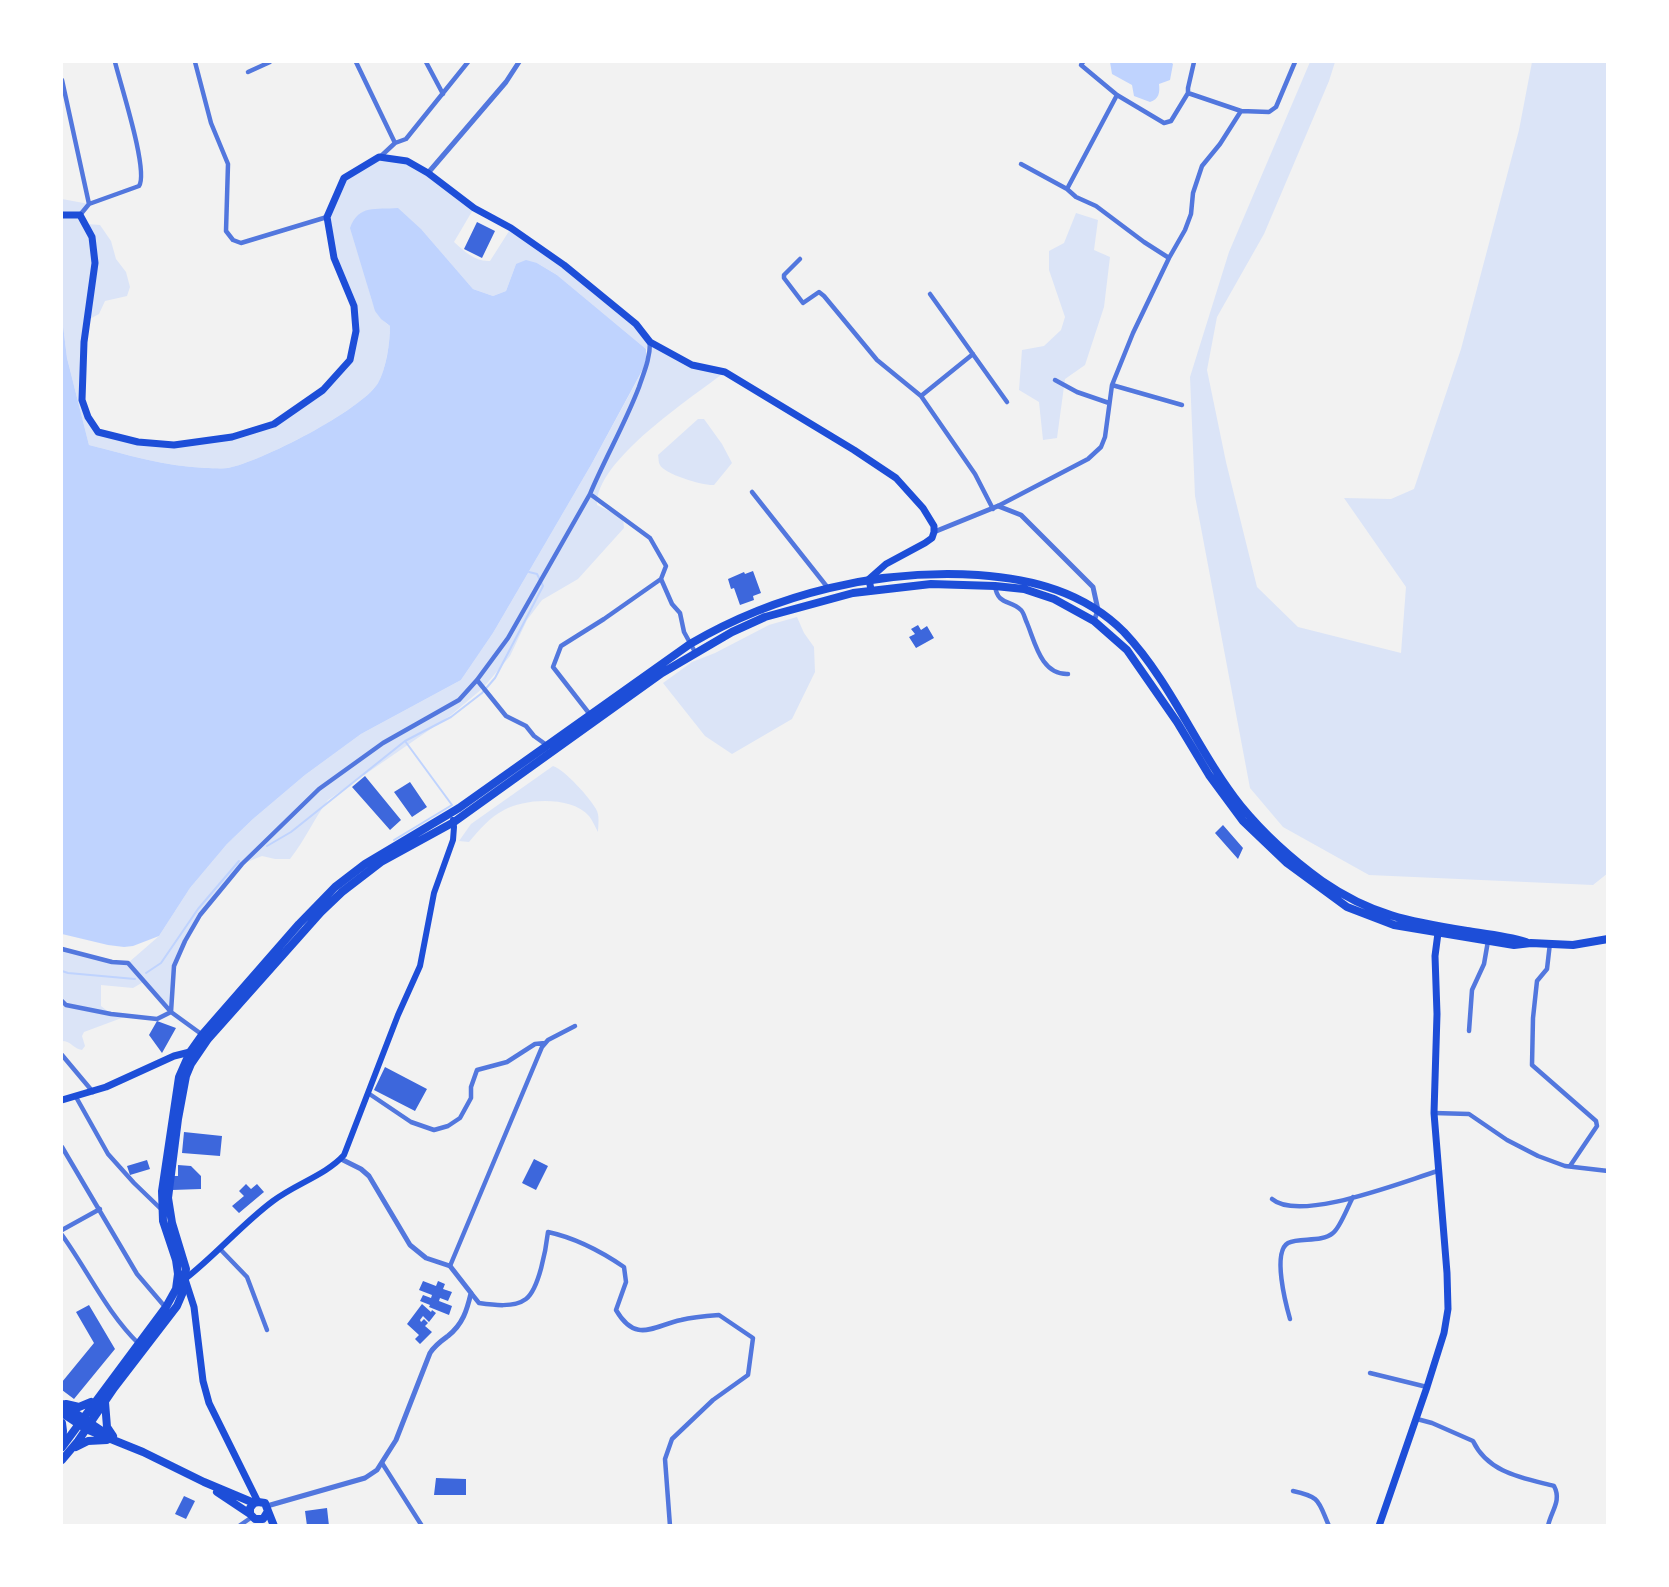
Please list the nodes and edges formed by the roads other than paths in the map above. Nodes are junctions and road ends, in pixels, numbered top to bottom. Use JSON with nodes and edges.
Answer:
{"nodes":[{"id":1,"x":115,"y":62,"type":"edge"},
{"id":2,"x":195,"y":62,"type":"edge"},
{"id":3,"x":270,"y":62,"type":"edge"},
{"id":4,"x":357,"y":62,"type":"edge"},
{"id":5,"x":426,"y":62,"type":"edge"},
{"id":6,"x":468,"y":62,"type":"edge"},
{"id":7,"x":519,"y":62,"type":"edge"},
{"id":8,"x":1076,"y":62,"type":"edge"},
{"id":9,"x":1194,"y":62,"type":"edge"},
{"id":10,"x":1295,"y":62,"type":"edge"},
{"id":11,"x":1082,"y":63,"type":"edge"},
{"id":12,"x":248,"y":72,"type":"dead end"},
{"id":13,"x":62,"y":80,"type":"edge"},
{"id":14,"x":1188,"y":93,"type":"junction"},
{"id":15,"x":443,"y":94,"type":"junction"},
{"id":16,"x":1117,"y":95,"type":"junction"},
{"id":17,"x":1241,"y":111,"type":"junction"},
{"id":18,"x":395,"y":143,"type":"junction"},
{"id":19,"x":380,"y":157,"type":"junction"},
{"id":20,"x":1021,"y":165,"type":"dead end"},
{"id":21,"x":428,"y":173,"type":"junction"},
{"id":22,"x":1067,"y":189,"type":"junction"},
{"id":23,"x":89,"y":204,"type":"junction"},
{"id":24,"x":62,"y":215,"type":"edge"},
{"id":25,"x":80,"y":215,"type":"junction"},
{"id":26,"x":327,"y":217,"type":"junction"},
{"id":27,"x":1169,"y":258,"type":"junction"},
{"id":28,"x":801,"y":259,"type":"dead end"},
{"id":29,"x":930,"y":294,"type":"dead end"},
{"id":30,"x":650,"y":342,"type":"junction"},
{"id":31,"x":973,"y":354,"type":"junction"},
{"id":32,"x":1055,"y":380,"type":"dead end"},
{"id":33,"x":1112,"y":385,"type":"junction"},
{"id":34,"x":921,"y":396,"type":"junction"},
{"id":35,"x":1007,"y":402,"type":"dead end"},
{"id":36,"x":1109,"y":403,"type":"junction"},
{"id":37,"x":1182,"y":405,"type":"dead end"},
{"id":38,"x":752,"y":492,"type":"dead end"},
{"id":39,"x":590,"y":494,"type":"junction"},
{"id":40,"x":996,"y":507,"type":"junction"},
{"id":41,"x":934,"y":532,"type":"junction"},
{"id":42,"x":661,"y":579,"type":"junction"},
{"id":43,"x":869,"y":579,"type":"junction"},
{"id":44,"x":995,"y":586,"type":"junction"},
{"id":45,"x":828,"y":588,"type":"junction"},
{"id":46,"x":871,"y":590,"type":"junction"},
{"id":47,"x":1098,"y":610,"type":"junction"},
{"id":48,"x":1094,"y":621,"type":"junction"},
{"id":49,"x":693,"y":648,"type":"junction"},
{"id":50,"x":1068,"y":674,"type":"dead end"},
{"id":51,"x":477,"y":680,"type":"junction"},
{"id":52,"x":593,"y":718,"type":"junction"},
{"id":53,"x":548,"y":745,"type":"junction"},
{"id":54,"x":554,"y":752,"type":"junction"},
{"id":55,"x":449,"y":814,"type":"junction"},
{"id":56,"x":454,"y":822,"type":"junction"},
{"id":57,"x":1438,"y":929,"type":"junction"},
{"id":58,"x":1608,"y":939,"type":"edge"},
{"id":59,"x":1488,"y":941,"type":"junction"},
{"id":60,"x":1531,"y":943,"type":"junction"},
{"id":61,"x":1550,"y":943,"type":"junction"},
{"id":62,"x":62,"y":949,"type":"edge"},
{"id":63,"x":62,"y":1001,"type":"edge"},
{"id":64,"x":171,"y":1012,"type":"junction"},
{"id":65,"x":575,"y":1026,"type":"dead end"},
{"id":66,"x":1469,"y":1031,"type":"dead end"},
{"id":67,"x":205,"y":1037,"type":"junction"},
{"id":68,"x":546,"y":1042,"type":"junction"},
{"id":69,"x":190,"y":1052,"type":"junction"},
{"id":70,"x":62,"y":1055,"type":"edge"},
{"id":71,"x":93,"y":1092,"type":"junction"},
{"id":72,"x":368,"y":1093,"type":"junction"},
{"id":73,"x":76,"y":1097,"type":"junction"},
{"id":74,"x":62,"y":1100,"type":"edge"},
{"id":75,"x":1434,"y":1113,"type":"junction"},
{"id":76,"x":62,"y":1148,"type":"edge"},
{"id":77,"x":341,"y":1159,"type":"junction"},
{"id":78,"x":1570,"y":1166,"type":"junction"},
{"id":79,"x":1438,"y":1171,"type":"junction"},
{"id":80,"x":1608,"y":1171,"type":"edge"},
{"id":81,"x":1353,"y":1197,"type":"junction"},
{"id":82,"x":1272,"y":1199,"type":"dead end"},
{"id":83,"x":100,"y":1209,"type":"junction"},
{"id":84,"x":162,"y":1210,"type":"junction"},
{"id":85,"x":62,"y":1230,"type":"edge"},
{"id":86,"x":62,"y":1235,"type":"edge"},
{"id":87,"x":220,"y":1250,"type":"junction"},
{"id":88,"x":450,"y":1266,"type":"junction"},
{"id":89,"x":185,"y":1279,"type":"junction"},
{"id":90,"x":471,"y":1293,"type":"junction"},
{"id":91,"x":169,"y":1310,"type":"junction"},
{"id":92,"x":1290,"y":1319,"type":"dead end"},
{"id":93,"x":267,"y":1330,"type":"dead end"},
{"id":94,"x":142,"y":1346,"type":"junction"},
{"id":95,"x":1370,"y":1373,"type":"dead end"},
{"id":96,"x":1427,"y":1387,"type":"junction"},
{"id":97,"x":101,"y":1399,"type":"junction"},
{"id":98,"x":62,"y":1403,"type":"edge"},
{"id":99,"x":62,"y":1413,"type":"edge"},
{"id":100,"x":1416,"y":1419,"type":"junction"},
{"id":101,"x":80,"y":1421,"type":"junction"},
{"id":102,"x":62,"y":1423,"type":"edge"},
{"id":103,"x":89,"y":1426,"type":"junction"},
{"id":104,"x":117,"y":1442,"type":"junction"},
{"id":105,"x":62,"y":1445,"type":"edge"},
{"id":106,"x":64,"y":1457,"type":"edge"},
{"id":107,"x":382,"y":1462,"type":"junction"},
{"id":108,"x":204,"y":1482,"type":"junction"},
{"id":109,"x":1293,"y":1491,"type":"dead end"},
{"id":110,"x":256,"y":1502,"type":"junction"},
{"id":111,"x":268,"y":1509,"type":"junction"},
{"id":112,"x":255,"y":1519,"type":"edge"},
{"id":113,"x":239,"y":1526,"type":"edge"},
{"id":114,"x":274,"y":1526,"type":"edge"},
{"id":115,"x":422,"y":1526,"type":"edge"},
{"id":116,"x":670,"y":1526,"type":"edge"},
{"id":117,"x":1329,"y":1526,"type":"edge"},
{"id":118,"x":1379,"y":1526,"type":"edge"},
{"id":119,"x":1548,"y":1526,"type":"edge"}],
"edges":[{"from":1,"to":23,"type":"street"},
{"from":2,"to":26,"type":"street"},
{"from":3,"to":12,"type":"street"},
{"from":4,"to":18,"type":"street"},
{"from":5,"to":15,"type":"street"},
{"from":6,"to":15,"type":"street"},
{"from":7,"to":21,"type":"street"},
{"from":8,"to":11,"type":"street"},
{"from":9,"to":14,"type":"street"},
{"from":10,"to":17,"type":"street"},
{"from":11,"to":16,"type":"street"},
{"from":13,"to":23,"type":"street"},
{"from":14,"to":16,"type":"street"},
{"from":14,"to":17,"type":"street"},
{"from":15,"to":18,"type":"street"},
{"from":16,"to":22,"type":"street"},
{"from":17,"to":27,"type":"street"},
{"from":18,"to":19,"type":"street"},
{"from":19,"to":21,"type":"main road"},
{"from":19,"to":26,"type":"main road"},
{"from":20,"to":22,"type":"street"},
{"from":21,"to":30,"type":"main road"},
{"from":22,"to":27,"type":"street"},
{"from":23,"to":25,"type":"street"},
{"from":24,"to":25,"type":"main road"},
{"from":25,"to":26,"type":"main road"},
{"from":27,"to":33,"type":"street"},
{"from":28,"to":34,"type":"street"},
{"from":29,"to":31,"type":"street"},
{"from":30,"to":39,"type":"street"},
{"from":30,"to":41,"type":"main road"},
{"from":31,"to":34,"type":"street"},
{"from":31,"to":35,"type":"street"},
{"from":32,"to":36,"type":"street"},
{"from":33,"to":36,"type":"street"},
{"from":33,"to":37,"type":"street"},
{"from":34,"to":40,"type":"street"},
{"from":36,"to":40,"type":"street"},
{"from":38,"to":45,"type":"street"},
{"from":39,"to":42,"type":"street"},
{"from":39,"to":51,"type":"street"},
{"from":40,"to":41,"type":"street"},
{"from":40,"to":47,"type":"street"},
{"from":41,"to":43,"type":"main road"},
{"from":42,"to":49,"type":"street"},
{"from":42,"to":52,"type":"street"},
{"from":43,"to":45,"type":"highway"},
{"from":43,"to":46,"type":"main road"},
{"from":43,"to":47,"type":"highway"},
{"from":44,"to":46,"type":"highway"},
{"from":44,"to":48,"type":"highway"},
{"from":44,"to":50,"type":"street"},
{"from":45,"to":49,"type":"highway"},
{"from":46,"to":49,"type":"highway"},
{"from":47,"to":48,"type":"street"},
{"from":47,"to":57,"type":"highway"},
{"from":48,"to":57,"type":"highway"},
{"from":49,"to":52,"type":"highway"},
{"from":51,"to":53,"type":"street"},
{"from":51,"to":64,"type":"street"},
{"from":52,"to":53,"type":"highway"},
{"from":52,"to":54,"type":"highway"},
{"from":53,"to":54,"type":"street"},
{"from":53,"to":55,"type":"highway"},
{"from":54,"to":56,"type":"highway"},
{"from":55,"to":56,"type":"main road"},
{"from":55,"to":67,"type":"highway"},
{"from":56,"to":67,"type":"highway"},
{"from":56,"to":72,"type":"main road"},
{"from":57,"to":59,"type":"highway"},
{"from":57,"to":60,"type":"highway"},
{"from":57,"to":75,"type":"main road"},
{"from":58,"to":61,"type":"highway"},
{"from":59,"to":60,"type":"highway"},
{"from":59,"to":66,"type":"street"},
{"from":60,"to":61,"type":"highway"},
{"from":61,"to":78,"type":"street"},
{"from":62,"to":64,"type":"street"},
{"from":63,"to":64,"type":"street"},
{"from":64,"to":67,"type":"street"},
{"from":65,"to":68,"type":"street"},
{"from":67,"to":69,"type":"highway"},
{"from":67,"to":89,"type":"highway"},
{"from":68,"to":72,"type":"street"},
{"from":68,"to":88,"type":"street"},
{"from":69,"to":71,"type":"main road"},
{"from":69,"to":84,"type":"highway"},
{"from":70,"to":71,"type":"street"},
{"from":71,"to":73,"type":"main road"},
{"from":72,"to":77,"type":"main road"},
{"from":73,"to":74,"type":"main road"},
{"from":73,"to":84,"type":"street"},
{"from":75,"to":78,"type":"street"},
{"from":75,"to":79,"type":"main road"},
{"from":76,"to":83,"type":"street"},
{"from":77,"to":87,"type":"main road"},
{"from":77,"to":88,"type":"street"},
{"from":78,"to":80,"type":"street"},
{"from":79,"to":81,"type":"street"},
{"from":79,"to":96,"type":"main road"},
{"from":81,"to":82,"type":"street"},
{"from":81,"to":92,"type":"street"},
{"from":83,"to":85,"type":"street"},
{"from":83,"to":91,"type":"street"},
{"from":84,"to":91,"type":"highway"},
{"from":86,"to":94,"type":"street"},
{"from":87,"to":89,"type":"main road"},
{"from":87,"to":93,"type":"street"},
{"from":88,"to":90,"type":"street"},
{"from":89,"to":91,"type":"highway"},
{"from":89,"to":110,"type":"main road"},
{"from":90,"to":107,"type":"street"},
{"from":90,"to":116,"type":"street"},
{"from":91,"to":94,"type":"highway"},
{"from":94,"to":97,"type":"highway"},
{"from":95,"to":96,"type":"street"},
{"from":96,"to":100,"type":"main road"},
{"from":97,"to":98,"type":"highway"},
{"from":97,"to":101,"type":"highway"},
{"from":97,"to":103,"type":"highway"},
{"from":97,"to":104,"type":"highway"},
{"from":98,"to":101,"type":"highway"},
{"from":99,"to":101,"type":"highway"},
{"from":100,"to":118,"type":"main road"},
{"from":100,"to":119,"type":"street"},
{"from":101,"to":103,"type":"highway"},
{"from":101,"to":105,"type":"highway"},
{"from":102,"to":105,"type":"highway"},
{"from":103,"to":104,"type":"highway"},
{"from":103,"to":106,"type":"highway"},
{"from":104,"to":106,"type":"highway"},
{"from":104,"to":108,"type":"highway"},
{"from":107,"to":111,"type":"street"},
{"from":107,"to":115,"type":"street"},
{"from":108,"to":110,"type":"highway"},
{"from":108,"to":112,"type":"highway"},
{"from":109,"to":117,"type":"street"},
{"from":110,"to":111,"type":"highway"},
{"from":110,"to":112,"type":"highway"},
{"from":111,"to":112,"type":"highway"},
{"from":111,"to":114,"type":"highway"},
{"from":112,"to":113,"type":"street"}]}
